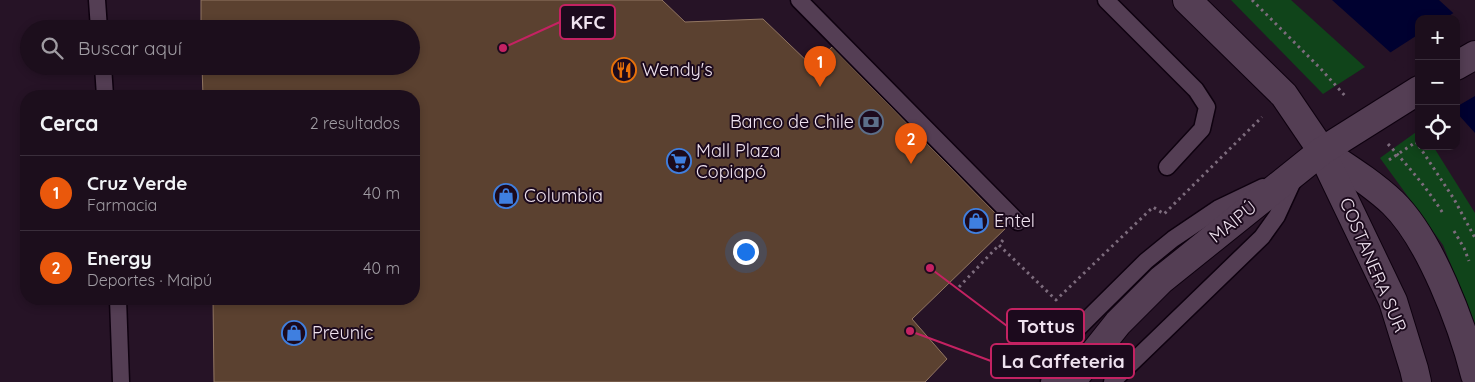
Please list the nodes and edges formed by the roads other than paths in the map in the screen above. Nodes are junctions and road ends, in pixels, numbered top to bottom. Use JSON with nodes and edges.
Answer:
{"nodes":[{"id":1,"x":97,"y":0,"type":"edge"},
{"id":2,"x":799,"y":0,"type":"edge"},
{"id":3,"x":1106,"y":0,"type":"edge"},
{"id":4,"x":1187,"y":0,"type":"edge"},
{"id":5,"x":98,"y":20,"type":"edge"},
{"id":6,"x":1475,"y":55,"type":"edge"},
{"id":7,"x":1460,"y":64,"type":"edge"},
{"id":8,"x":104,"y":75,"type":"edge"},
{"id":9,"x":105,"y":90,"type":"edge"},
{"id":10,"x":1415,"y":93,"type":"edge"},
{"id":11,"x":1322,"y":151,"type":"junction"},
{"id":12,"x":1167,"y":168,"type":"dead end"},
{"id":13,"x":1298,"y":170,"type":"junction"},
{"id":14,"x":1018,"y":222,"type":"road end"},
{"id":15,"x":118,"y":305,"type":"edge"},
{"id":16,"x":1036,"y":361,"type":"dead end"},
{"id":17,"x":1078,"y":372,"type":"edge"},
{"id":18,"x":1475,"y":374,"type":"edge"},
{"id":19,"x":121,"y":382,"type":"edge"},
{"id":20,"x":1049,"y":382,"type":"edge"},
{"id":21,"x":1112,"y":382,"type":"edge"},
{"id":22,"x":1417,"y":382,"type":"edge"}],
"edges":[{"from":1,"to":5,"type":"lane"},
{"from":2,"to":14,"type":"lane"},
{"from":3,"to":12,"type":"lane"},
{"from":4,"to":11,"type":"street","name":"COSTANERA SUR"},
{"from":6,"to":7,"type":"street"},
{"from":8,"to":9,"type":"lane"},
{"from":10,"to":11,"type":"street","name":"MAIPÚ"},
{"from":11,"to":13,"type":"street","name":"MAIPÚ"},
{"from":11,"to":18,"type":"street","name":"COSTANERA SUR"},
{"from":11,"to":22,"type":"street","name":"COSTANERA SUR"},
{"from":13,"to":16,"type":"lane"},
{"from":13,"to":17,"type":"street","name":"MAIPÚ"},
{"from":13,"to":21,"type":"lane"},
{"from":15,"to":19,"type":"lane"},
{"from":17,"to":20,"type":"lane"}]}
